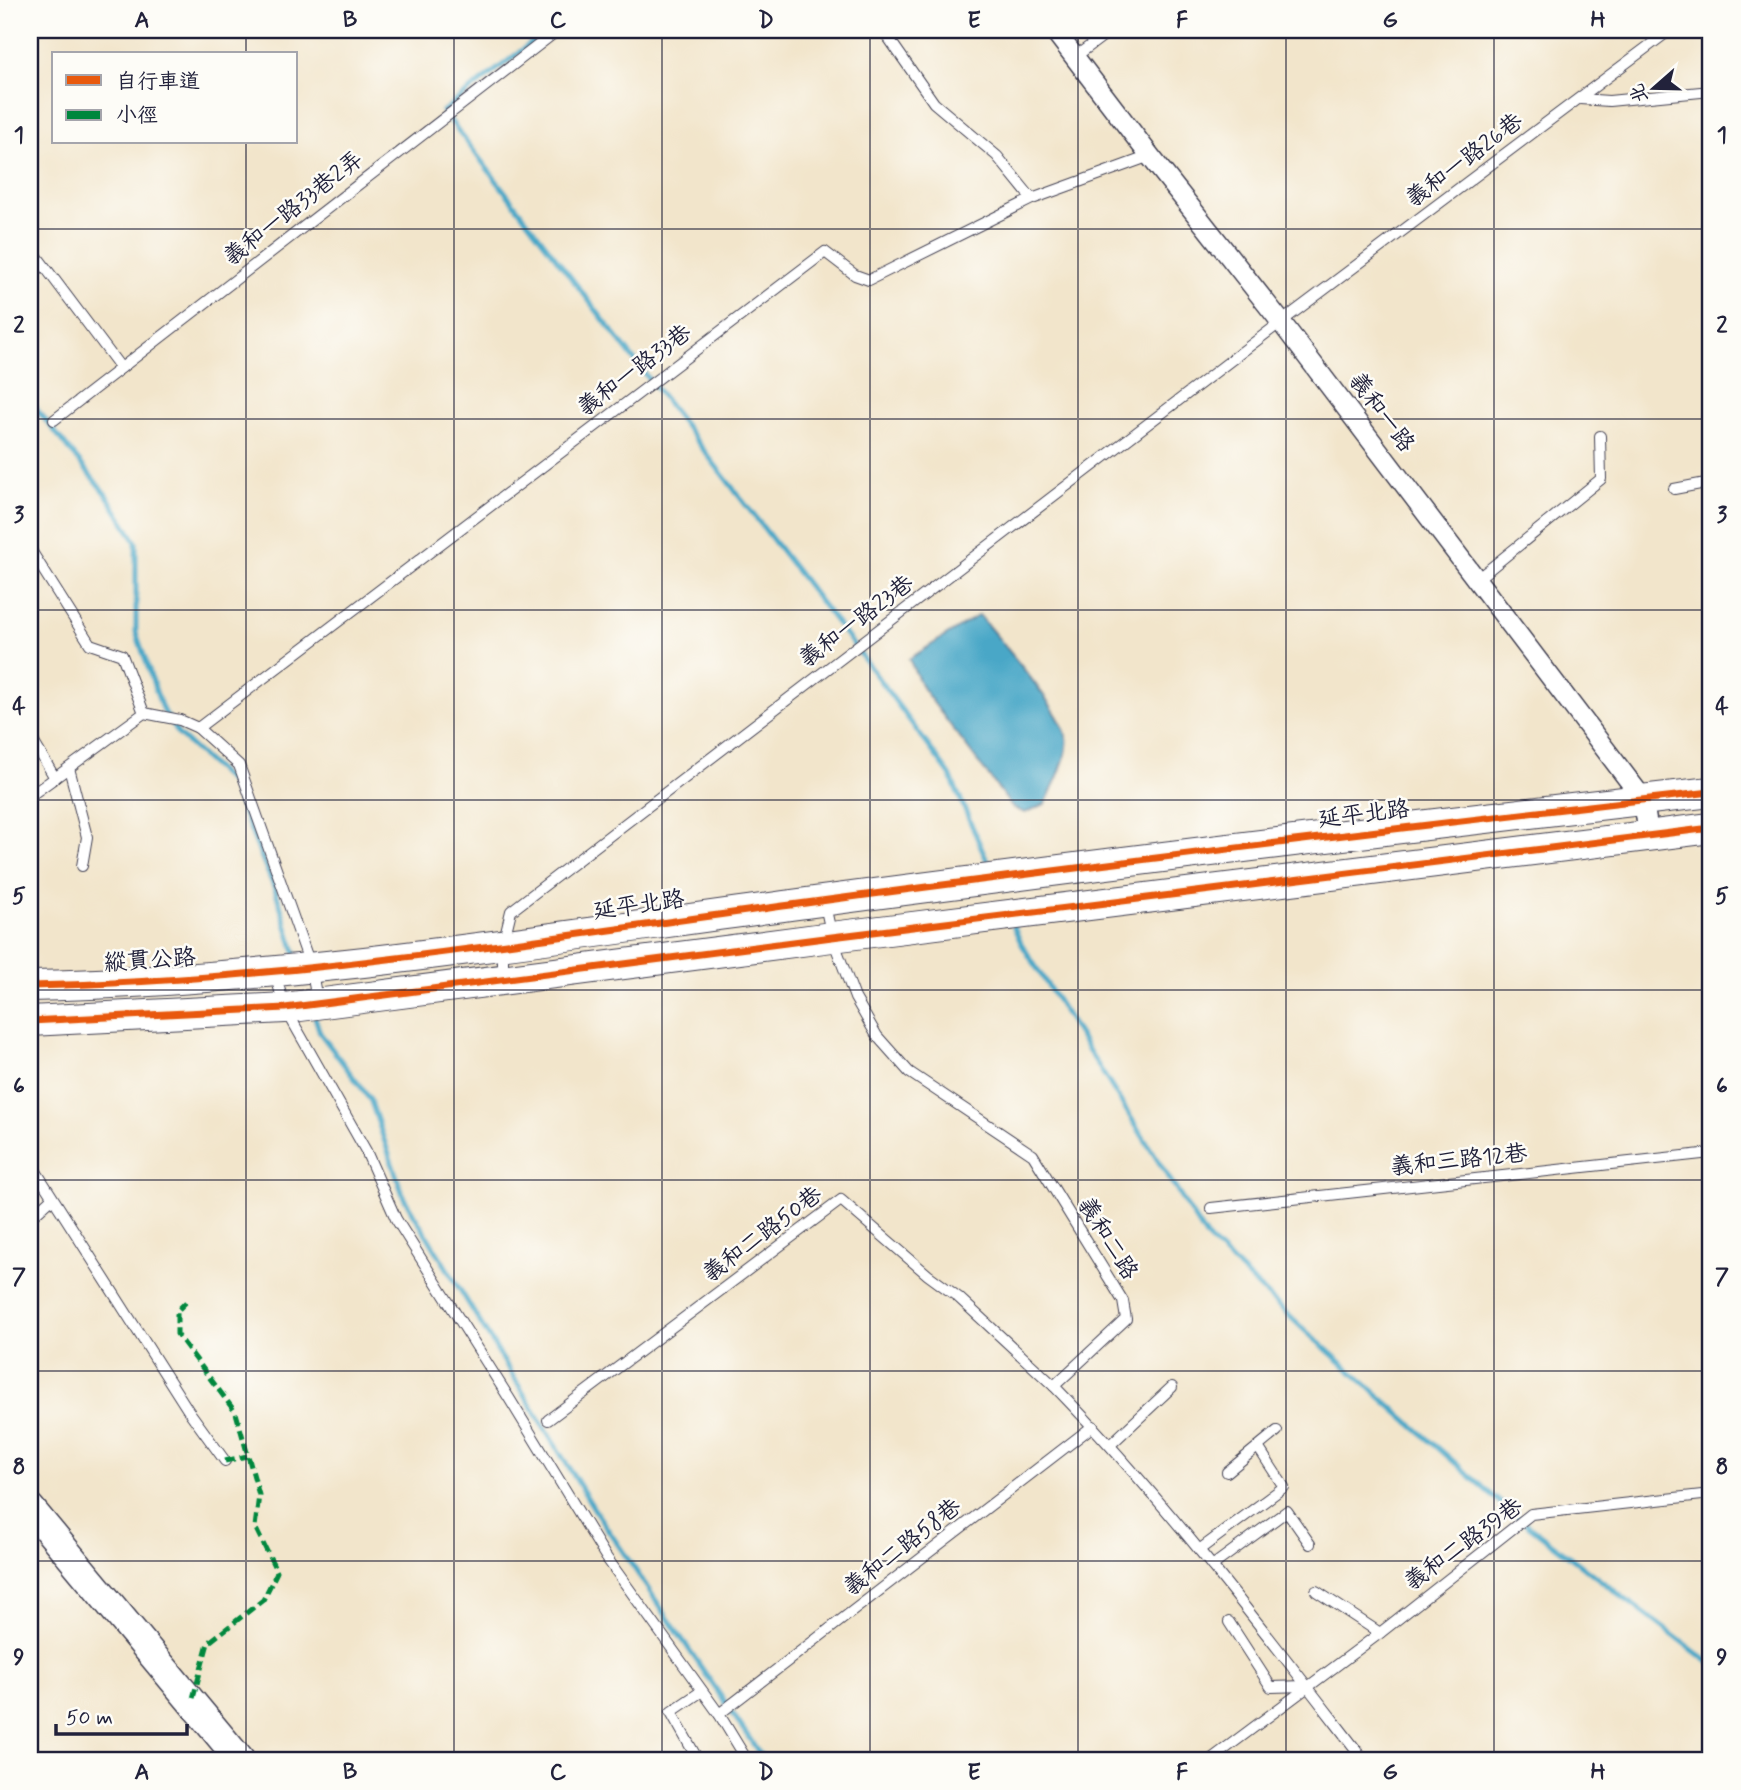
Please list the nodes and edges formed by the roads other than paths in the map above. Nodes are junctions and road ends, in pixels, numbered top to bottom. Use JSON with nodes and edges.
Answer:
{"nodes":[{"id":1,"x":558,"y":30,"type":"edge"},
{"id":2,"x":883,"y":30,"type":"edge"},
{"id":3,"x":1054,"y":30,"type":"edge"},
{"id":4,"x":1111,"y":30,"type":"edge"},
{"id":5,"x":1670,"y":30,"type":"edge"},
{"id":6,"x":1075,"y":57,"type":"junction"},
{"id":7,"x":1711,"y":90,"type":"edge"},
{"id":8,"x":1580,"y":100,"type":"junction"},
{"id":9,"x":1150,"y":156,"type":"junction"},
{"id":10,"x":1032,"y":199,"type":"junction"},
{"id":11,"x":30,"y":247,"type":"edge"},
{"id":12,"x":1281,"y":322,"type":"junction"},
{"id":13,"x":121,"y":368,"type":"junction"},
{"id":14,"x":54,"y":420,"type":"dead end"},
{"id":15,"x":1600,"y":436,"type":"dead end"},
{"id":16,"x":1711,"y":482,"type":"edge"},
{"id":17,"x":1674,"y":489,"type":"dead end"},
{"id":18,"x":30,"y":550,"type":"edge"},
{"id":19,"x":1476,"y":580,"type":"junction"},
{"id":20,"x":144,"y":713,"type":"junction"},
{"id":21,"x":198,"y":727,"type":"junction"},
{"id":22,"x":30,"y":736,"type":"edge"},
{"id":23,"x":69,"y":768,"type":"junction"},
{"id":24,"x":55,"y":778,"type":"junction"},
{"id":25,"x":1711,"y":792,"type":"edge"},
{"id":26,"x":30,"y":796,"type":"edge"},
{"id":27,"x":1643,"y":799,"type":"junction"},
{"id":28,"x":1711,"y":828,"type":"edge"},
{"id":29,"x":1649,"y":836,"type":"junction"},
{"id":30,"x":82,"y":866,"type":"dead end"},
{"id":31,"x":824,"y":901,"type":"junction"},
{"id":32,"x":832,"y":937,"type":"junction"},
{"id":33,"x":503,"y":944,"type":"junction"},
{"id":34,"x":311,"y":967,"type":"junction"},
{"id":35,"x":274,"y":971,"type":"junction"},
{"id":36,"x":503,"y":979,"type":"junction"},
{"id":37,"x":31,"y":982,"type":"edge"},
{"id":38,"x":90,"y":985,"type":"junction"},
{"id":39,"x":318,"y":1004,"type":"junction"},
{"id":40,"x":285,"y":1008,"type":"junction"},
{"id":41,"x":94,"y":1018,"type":"junction"},
{"id":42,"x":30,"y":1021,"type":"edge"},
{"id":43,"x":1711,"y":1153,"type":"edge"},
{"id":44,"x":30,"y":1162,"type":"edge"},
{"id":45,"x":52,"y":1198,"type":"junction"},
{"id":46,"x":1211,"y":1208,"type":"dead end"},
{"id":47,"x":30,"y":1218,"type":"edge"},
{"id":48,"x":1054,"y":1386,"type":"junction"},
{"id":49,"x":1172,"y":1387,"type":"dead end"},
{"id":50,"x":548,"y":1420,"type":"dead end"},
{"id":51,"x":1093,"y":1426,"type":"junction"},
{"id":52,"x":1277,"y":1431,"type":"dead end"},
{"id":53,"x":1110,"y":1445,"type":"junction"},
{"id":54,"x":1258,"y":1447,"type":"junction"},
{"id":55,"x":226,"y":1461,"type":"dead end"},
{"id":56,"x":1227,"y":1472,"type":"dead end"},
{"id":57,"x":1711,"y":1494,"type":"edge"},
{"id":58,"x":30,"y":1508,"type":"edge"},
{"id":59,"x":1310,"y":1544,"type":"dead end"},
{"id":60,"x":1199,"y":1550,"type":"junction"},
{"id":61,"x":1212,"y":1566,"type":"junction"},
{"id":62,"x":1316,"y":1591,"type":"dead end"},
{"id":63,"x":1229,"y":1622,"type":"dead end"},
{"id":64,"x":1380,"y":1633,"type":"junction"},
{"id":65,"x":1307,"y":1686,"type":"junction"},
{"id":66,"x":702,"y":1691,"type":"junction"},
{"id":67,"x":721,"y":1712,"type":"junction"},
{"id":68,"x":240,"y":1760,"type":"edge"},
{"id":69,"x":698,"y":1760,"type":"edge"},
{"id":70,"x":747,"y":1760,"type":"edge"},
{"id":71,"x":1210,"y":1760,"type":"edge"},
{"id":72,"x":1364,"y":1760,"type":"edge"}],
"edges":[{"from":1,"to":13,"type":"lane","name":"義和一路33巷2弄"},
{"from":2,"to":10,"type":"lane"},
{"from":3,"to":6,"type":"street","name":"義和一路"},
{"from":4,"to":6,"type":"lane"},
{"from":5,"to":8,"type":"lane","name":"義和一路26巷"},
{"from":6,"to":9,"type":"street","name":"義和一路"},
{"from":7,"to":8,"type":"lane"},
{"from":8,"to":12,"type":"lane","name":"義和一路26巷"},
{"from":9,"to":10,"type":"lane","name":"義和一路33巷"},
{"from":9,"to":12,"type":"street","name":"義和一路"},
{"from":10,"to":21,"type":"lane","name":"義和一路33巷"},
{"from":11,"to":13,"type":"lane"},
{"from":12,"to":19,"type":"street","name":"義和一路"},
{"from":12,"to":33,"type":"lane","name":"義和一路23巷"},
{"from":13,"to":14,"type":"lane","name":"義和一路33巷2弄"},
{"from":15,"to":19,"type":"lane"},
{"from":16,"to":17,"type":"lane"},
{"from":18,"to":20,"type":"lane"},
{"from":19,"to":27,"type":"street","name":"義和一路"},
{"from":20,"to":21,"type":"lane"},
{"from":20,"to":23,"type":"lane"},
{"from":21,"to":34,"type":"lane"},
{"from":22,"to":24,"type":"lane"},
{"from":23,"to":24,"type":"lane"},
{"from":23,"to":30,"type":"lane"},
{"from":24,"to":26,"type":"lane"},
{"from":25,"to":27,"type":"main road","name":"延平北路"},
{"from":27,"to":29,"type":"street","name":"義和一路"},
{"from":27,"to":31,"type":"main road","name":"延平北路"},
{"from":28,"to":29,"type":"main road"},
{"from":29,"to":32,"type":"main road"},
{"from":31,"to":32,"type":"lane","name":"義和二路"},
{"from":31,"to":33,"type":"main road","name":"延平北路"},
{"from":32,"to":36,"type":"main road"},
{"from":32,"to":48,"type":"lane","name":"義和二路"},
{"from":33,"to":34,"type":"main road","name":"延平北路"},
{"from":33,"to":36,"type":"lane","name":"義和一路23巷"},
{"from":34,"to":35,"type":"main road","name":"縱貫公路"},
{"from":34,"to":39,"type":"lane"},
{"from":35,"to":38,"type":"main road","name":"縱貫公路"},
{"from":35,"to":40,"type":"lane"},
{"from":36,"to":39,"type":"main road"},
{"from":37,"to":38,"type":"main road","name":"縱貫公路"},
{"from":38,"to":41,"type":"main road"},
{"from":39,"to":40,"type":"main road"},
{"from":40,"to":41,"type":"main road"},
{"from":40,"to":66,"type":"lane"},
{"from":41,"to":42,"type":"main road"},
{"from":43,"to":46,"type":"lane","name":"義和三路12巷"},
{"from":44,"to":45,"type":"lane"},
{"from":45,"to":47,"type":"lane"},
{"from":45,"to":55,"type":"lane"},
{"from":48,"to":50,"type":"lane","name":"義和二路50巷"},
{"from":48,"to":51,"type":"lane"},
{"from":49,"to":53,"type":"lane"},
{"from":51,"to":53,"type":"lane"},
{"from":51,"to":67,"type":"lane","name":"義和二路58巷"},
{"from":52,"to":54,"type":"lane"},
{"from":53,"to":60,"type":"lane"},
{"from":54,"to":56,"type":"lane"},
{"from":54,"to":60,"type":"lane"},
{"from":57,"to":64,"type":"lane","name":"義和二路39巷"},
{"from":58,"to":68,"type":"street"},
{"from":59,"to":61,"type":"lane"},
{"from":60,"to":61,"type":"lane"},
{"from":61,"to":65,"type":"lane"},
{"from":62,"to":64,"type":"lane"},
{"from":63,"to":65,"type":"lane"},
{"from":64,"to":65,"type":"lane","name":"義和二路39巷"},
{"from":65,"to":71,"type":"lane","name":"義和二路39巷"},
{"from":65,"to":72,"type":"lane"},
{"from":66,"to":67,"type":"lane"},
{"from":66,"to":69,"type":"lane"},
{"from":67,"to":70,"type":"lane"}]}
